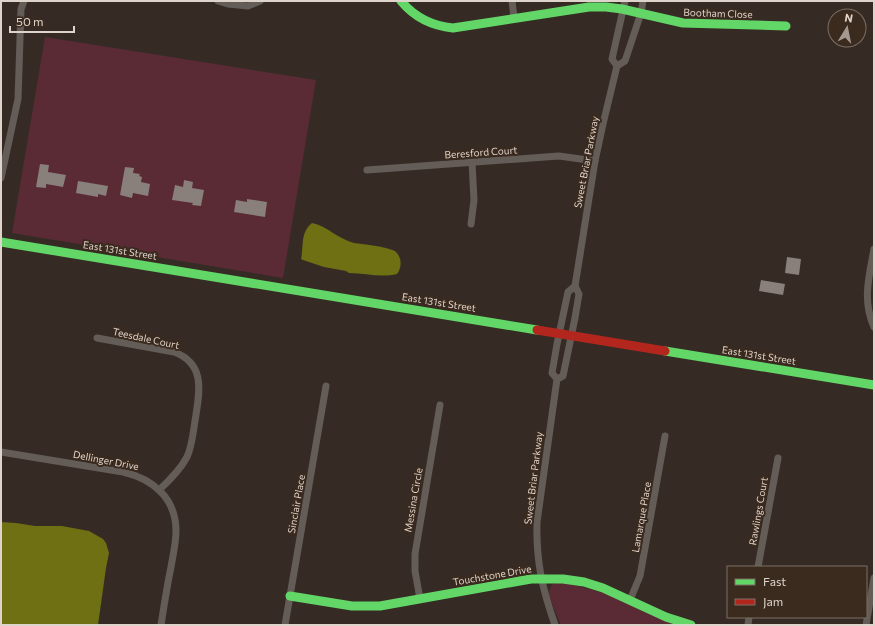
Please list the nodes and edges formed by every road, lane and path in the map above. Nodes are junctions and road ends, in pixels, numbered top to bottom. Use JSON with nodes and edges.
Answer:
{"nodes":[{"id":1,"x":24,"y":1,"type":"edge"},
{"id":2,"x":218,"y":1,"type":"edge"},
{"id":3,"x":260,"y":1,"type":"edge"},
{"id":4,"x":401,"y":1,"type":"edge"},
{"id":5,"x":512,"y":1,"type":"edge"},
{"id":6,"x":643,"y":1,"type":"edge"},
{"id":7,"x":624,"y":5,"type":"edge"},
{"id":8,"x":641,"y":13,"type":"junction"},
{"id":9,"x":514,"y":18,"type":"junction"},
{"id":10,"x":786,"y":26,"type":"dead end"},
{"id":11,"x":617,"y":66,"type":"junction"},
{"id":12,"x":595,"y":161,"type":"junction"},
{"id":13,"x":472,"y":162,"type":"junction"},
{"id":14,"x":367,"y":170,"type":"dead end"},
{"id":15,"x":1,"y":178,"type":"edge"},
{"id":16,"x":471,"y":224,"type":"dead end"},
{"id":17,"x":1,"y":242,"type":"edge"},
{"id":18,"x":874,"y":249,"type":"edge"},
{"id":19,"x":575,"y":286,"type":"junction"},
{"id":20,"x":874,"y":327,"type":"edge"},
{"id":21,"x":559,"y":333,"type":"junction"},
{"id":22,"x":571,"y":335,"type":"junction"},
{"id":23,"x":97,"y":338,"type":"dead end"},
{"id":24,"x":557,"y":379,"type":"junction"},
{"id":25,"x":874,"y":385,"type":"edge"},
{"id":26,"x":326,"y":386,"type":"dead end"},
{"id":27,"x":440,"y":405,"type":"dead end"},
{"id":28,"x":664,"y":436,"type":"dead end"},
{"id":29,"x":1,"y":452,"type":"edge"},
{"id":30,"x":778,"y":458,"type":"dead end"},
{"id":31,"x":159,"y":490,"type":"junction"},
{"id":32,"x":758,"y":566,"type":"edge"},
{"id":33,"x":541,"y":578,"type":"junction"},
{"id":34,"x":874,"y":578,"type":"edge"},
{"id":35,"x":290,"y":596,"type":"junction"},
{"id":36,"x":420,"y":599,"type":"junction"},
{"id":37,"x":630,"y":600,"type":"junction"},
{"id":38,"x":161,"y":625,"type":"edge"},
{"id":39,"x":285,"y":625,"type":"edge"},
{"id":40,"x":555,"y":625,"type":"edge"},
{"id":41,"x":691,"y":625,"type":"edge"},
{"id":42,"x":866,"y":625,"type":"edge"}],
"edges":[{"from":1,"to":15,"type":"street"},
{"from":2,"to":3,"type":"street"},
{"from":4,"to":9,"type":"street","name":"Bootham Close"},
{"from":5,"to":9,"type":"street"},
{"from":6,"to":8,"type":"street","name":"Sweet Briar Parkway"},
{"from":7,"to":8,"type":"street","name":"Bootham Close"},
{"from":7,"to":9,"type":"street","name":"Bootham Close"},
{"from":7,"to":11,"type":"street","name":"Sweet Briar Parkway"},
{"from":8,"to":10,"type":"street","name":"Bootham Close"},
{"from":8,"to":11,"type":"street","name":"Sweet Briar Parkway"},
{"from":11,"to":12,"type":"street","name":"Sweet Briar Parkway"},
{"from":12,"to":13,"type":"street","name":"Beresford Court"},
{"from":12,"to":19,"type":"street","name":"Sweet Briar Parkway"},
{"from":13,"to":14,"type":"street","name":"Beresford Court"},
{"from":13,"to":16,"type":"street"},
{"from":17,"to":21,"type":"street","name":"East 131st Street"},
{"from":18,"to":20,"type":"street"},
{"from":19,"to":21,"type":"street","name":"Sweet Briar Parkway"},
{"from":19,"to":22,"type":"street","name":"Sweet Briar Parkway"},
{"from":21,"to":22,"type":"street","name":"East 131st Street"},
{"from":21,"to":24,"type":"street","name":"Sweet Briar Parkway"},
{"from":22,"to":24,"type":"street","name":"Sweet Briar Parkway"},
{"from":22,"to":25,"type":"street","name":"East 131st Street"},
{"from":23,"to":31,"type":"street","name":"Teesdale Court"},
{"from":24,"to":33,"type":"street","name":"Sweet Briar Parkway"},
{"from":26,"to":35,"type":"street","name":"Sinclair Place"},
{"from":27,"to":36,"type":"street","name":"Messina Circle"},
{"from":28,"to":37,"type":"street","name":"Lamarque Place"},
{"from":29,"to":31,"type":"street","name":"Dellinger Drive"},
{"from":30,"to":32,"type":"street","name":"Rawlings Court"},
{"from":31,"to":38,"type":"street","name":"Dellinger Drive"},
{"from":33,"to":36,"type":"street","name":"Touchstone Drive"},
{"from":33,"to":37,"type":"street","name":"Touchstone Drive"},
{"from":33,"to":40,"type":"street","name":"Sweet Briar Parkway"},
{"from":34,"to":42,"type":"street"},
{"from":35,"to":36,"type":"street","name":"Touchstone Drive"},
{"from":35,"to":39,"type":"street","name":"Sinclair Place"},
{"from":37,"to":41,"type":"street","name":"Touchstone Drive"}]}
